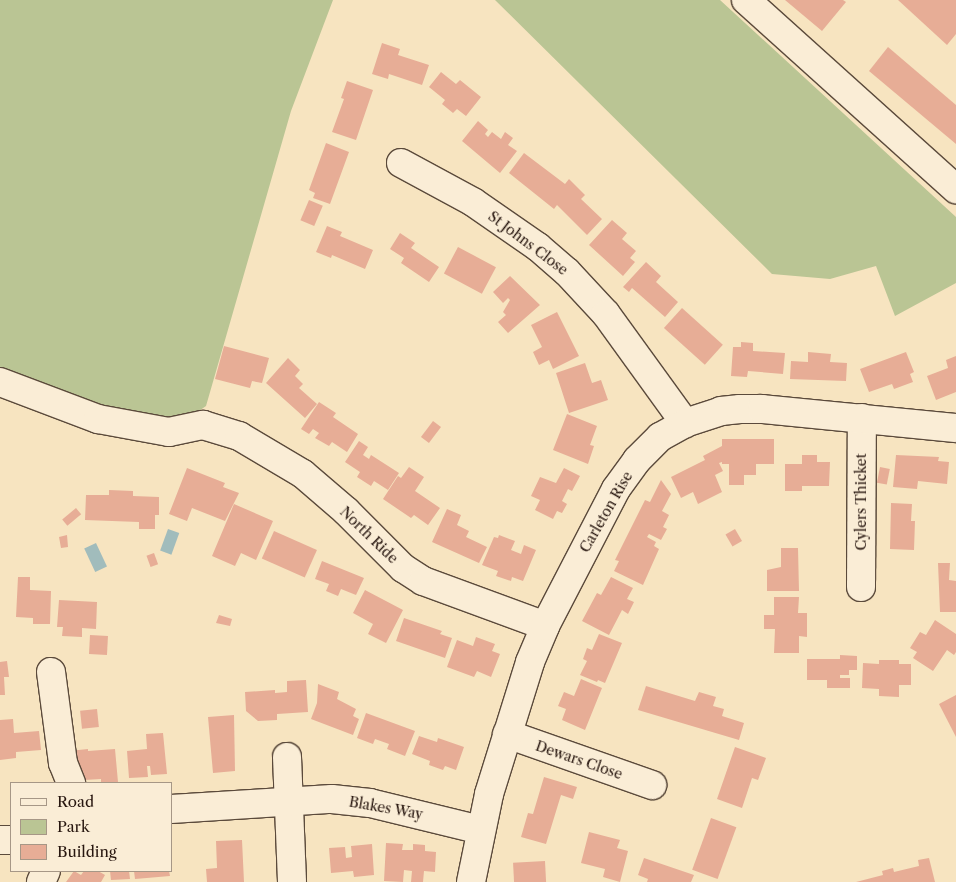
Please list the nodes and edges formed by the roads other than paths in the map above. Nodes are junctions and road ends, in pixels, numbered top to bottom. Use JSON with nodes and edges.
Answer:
{"nodes":[{"id":1,"x":746,"y":0,"type":"edge"},
{"id":2,"x":401,"y":163,"type":"dead end"},
{"id":3,"x":956,"y":190,"type":"edge"},
{"id":4,"x":0,"y":382,"type":"edge"},
{"id":5,"x":862,"y":418,"type":"junction"},
{"id":6,"x":685,"y":423,"type":"junction"},
{"id":7,"x":956,"y":428,"type":"edge"},
{"id":8,"x":861,"y":586,"type":"dead end"},
{"id":9,"x":546,"y":626,"type":"junction"},
{"id":10,"x":51,"y":672,"type":"dead end"},
{"id":11,"x":507,"y":734,"type":"junction"},
{"id":12,"x":287,"y":757,"type":"dead end"},
{"id":13,"x":70,"y":782,"type":"edge"},
{"id":14,"x":652,"y":785,"type":"dead end"},
{"id":15,"x":289,"y":801,"type":"junction"},
{"id":16,"x":172,"y":810,"type":"edge"},
{"id":17,"x":481,"y":830,"type":"junction"},
{"id":18,"x":292,"y":882,"type":"edge"},
{"id":19,"x":471,"y":882,"type":"edge"}],
"edges":[{"from":1,"to":3,"type":"street"},
{"from":2,"to":6,"type":"street","name":"St Johns Close"},
{"from":4,"to":9,"type":"street","name":"North Ride"},
{"from":5,"to":6,"type":"street","name":"Carleton Rise"},
{"from":5,"to":7,"type":"street","name":"Carleton Rise"},
{"from":5,"to":8,"type":"street","name":"Cylers Thicket"},
{"from":6,"to":9,"type":"street","name":"Carleton Rise"},
{"from":9,"to":11,"type":"street","name":"Carleton Rise"},
{"from":10,"to":13,"type":"street"},
{"from":11,"to":14,"type":"street","name":"Dewars Close"},
{"from":11,"to":17,"type":"street","name":"Carleton Rise"},
{"from":12,"to":15,"type":"street"},
{"from":15,"to":16,"type":"street","name":"Blakes Way"},
{"from":15,"to":17,"type":"street","name":"Blakes Way"},
{"from":15,"to":18,"type":"street"},
{"from":17,"to":19,"type":"street","name":"Carleton Rise"}]}
